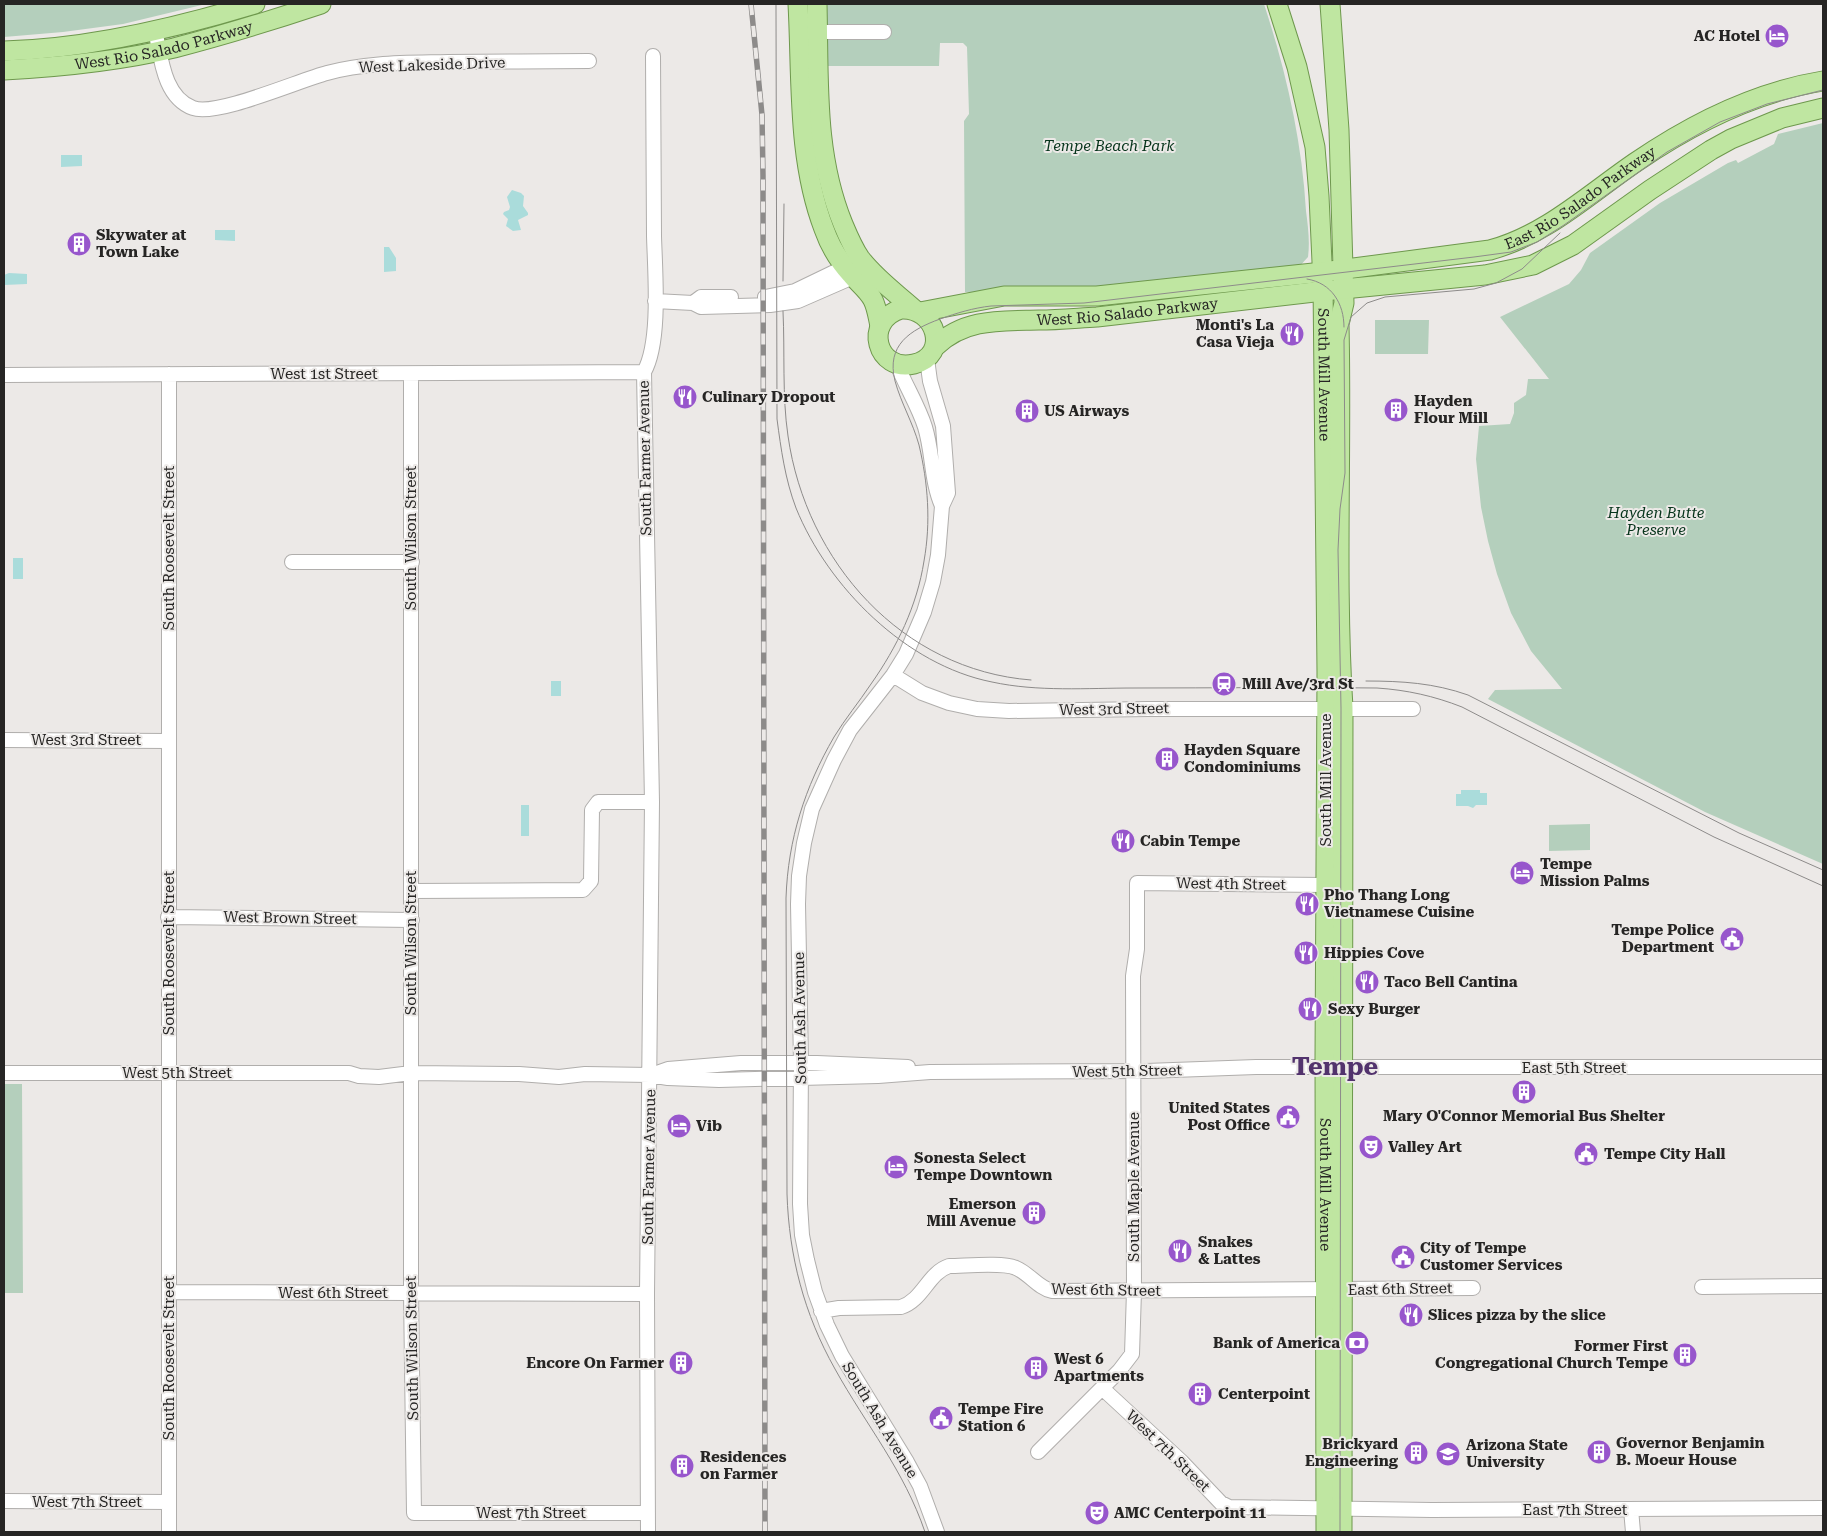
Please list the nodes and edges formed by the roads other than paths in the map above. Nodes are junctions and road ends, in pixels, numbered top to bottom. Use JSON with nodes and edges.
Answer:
{"nodes":[{"id":1,"x":256,"y":4,"type":"edge"},
{"id":2,"x":321,"y":4,"type":"edge"},
{"id":3,"x":798,"y":4,"type":"edge"},
{"id":4,"x":817,"y":4,"type":"edge"},
{"id":5,"x":1277,"y":4,"type":"edge"},
{"id":6,"x":1330,"y":4,"type":"edge"},
{"id":7,"x":155,"y":30,"type":"junction"},
{"id":8,"x":809,"y":32,"type":"junction"},
{"id":9,"x":884,"y":32,"type":"dead end"},
{"id":10,"x":4,"y":51,"type":"edge"},
{"id":11,"x":160,"y":51,"type":"junction"},
{"id":12,"x":653,"y":56,"type":"dead end"},
{"id":13,"x":589,"y":61,"type":"dead end"},
{"id":14,"x":4,"y":70,"type":"edge"},
{"id":15,"x":1823,"y":81,"type":"edge"},
{"id":16,"x":1823,"y":108,"type":"edge"},
{"id":17,"x":1343,"y":269,"type":"junction"},
{"id":18,"x":849,"y":271,"type":"junction"},
{"id":19,"x":1323,"y":272,"type":"junction"},
{"id":20,"x":881,"y":282,"type":"junction"},
{"id":21,"x":1191,"y":285,"type":"junction"},
{"id":22,"x":1343,"y":289,"type":"junction"},
{"id":23,"x":1324,"y":290,"type":"junction"},
{"id":24,"x":655,"y":301,"type":"junction"},
{"id":25,"x":913,"y":307,"type":"junction"},
{"id":26,"x":1122,"y":314,"type":"junction"},
{"id":27,"x":880,"y":326,"type":"junction"},
{"id":28,"x":932,"y":352,"type":"junction"},
{"id":29,"x":897,"y":364,"type":"junction"},
{"id":30,"x":644,"y":372,"type":"junction"},
{"id":31,"x":169,"y":374,"type":"junction"},
{"id":32,"x":411,"y":374,"type":"junction"},
{"id":33,"x":4,"y":375,"type":"edge"},
{"id":34,"x":942,"y":506,"type":"junction"},
{"id":35,"x":292,"y":562,"type":"dead end"},
{"id":36,"x":412,"y":562,"type":"junction"},
{"id":37,"x":893,"y":675,"type":"junction"},
{"id":38,"x":1335,"y":708,"type":"junction"},
{"id":39,"x":1414,"y":709,"type":"dead end"},
{"id":40,"x":4,"y":740,"type":"edge"},
{"id":41,"x":168,"y":741,"type":"junction"},
{"id":42,"x":652,"y":802,"type":"junction"},
{"id":43,"x":1138,"y":883,"type":"joint"},
{"id":44,"x":1325,"y":885,"type":"junction"},
{"id":45,"x":412,"y":891,"type":"junction"},
{"id":46,"x":168,"y":917,"type":"junction"},
{"id":47,"x":412,"y":920,"type":"junction"},
{"id":48,"x":1343,"y":923,"type":"junction"},
{"id":49,"x":801,"y":1063,"type":"junction"},
{"id":50,"x":1334,"y":1067,"type":"junction"},
{"id":51,"x":1823,"y":1067,"type":"edge"},
{"id":52,"x":1133,"y":1071,"type":"junction"},
{"id":53,"x":930,"y":1072,"type":"junction"},
{"id":54,"x":4,"y":1073,"type":"edge"},
{"id":55,"x":169,"y":1073,"type":"junction"},
{"id":56,"x":411,"y":1074,"type":"junction"},
{"id":57,"x":650,"y":1075,"type":"junction"},
{"id":58,"x":801,"y":1078,"type":"junction"},
{"id":59,"x":1823,"y":1286,"type":"edge"},
{"id":60,"x":1702,"y":1287,"type":"dead end"},
{"id":61,"x":1473,"y":1288,"type":"dead end"},
{"id":62,"x":1334,"y":1290,"type":"junction"},
{"id":63,"x":1134,"y":1291,"type":"junction"},
{"id":64,"x":169,"y":1292,"type":"junction"},
{"id":65,"x":411,"y":1293,"type":"junction"},
{"id":66,"x":647,"y":1294,"type":"junction"},
{"id":67,"x":821,"y":1311,"type":"junction"},
{"id":68,"x":1102,"y":1388,"type":"junction"},
{"id":69,"x":1038,"y":1452,"type":"dead end"},
{"id":70,"x":4,"y":1502,"type":"edge"},
{"id":71,"x":169,"y":1502,"type":"junction"},
{"id":72,"x":1823,"y":1508,"type":"edge"},
{"id":73,"x":1334,"y":1509,"type":"junction"},
{"id":74,"x":1631,"y":1509,"type":"junction"},
{"id":75,"x":414,"y":1513,"type":"joint"},
{"id":76,"x":648,"y":1513,"type":"junction"},
{"id":77,"x":169,"y":1532,"type":"edge"},
{"id":78,"x":648,"y":1532,"type":"edge"},
{"id":79,"x":937,"y":1532,"type":"edge"},
{"id":80,"x":1326,"y":1532,"type":"edge"},
{"id":81,"x":1342,"y":1532,"type":"edge"},
{"id":82,"x":1633,"y":1532,"type":"edge"}],
"edges":[{"from":1,"to":7,"type":"main road","name":"West Rio Salado Parkway"},
{"from":2,"to":11,"type":"main road","name":"West Rio Salado Parkway"},
{"from":3,"to":8,"type":"main road"},
{"from":4,"to":8,"type":"main road"},
{"from":5,"to":19,"type":"main road","name":"South Mill Avenue"},
{"from":6,"to":17,"type":"main road","name":"South Mill Avenue"},
{"from":7,"to":10,"type":"main road","name":"West Rio Salado Parkway"},
{"from":7,"to":11,"type":"street","name":"West Lakeside Drive"},
{"from":8,"to":9,"type":"street"},
{"from":8,"to":18,"type":"main road"},
{"from":8,"to":20,"type":"main road"},
{"from":11,"to":13,"type":"street","name":"West Lakeside Drive"},
{"from":11,"to":14,"type":"main road","name":"West Rio Salado Parkway"},
{"from":12,"to":24,"type":"street","name":"South Farmer Avenue"},
{"from":15,"to":17,"type":"main road","name":"East Rio Salado Parkway"},
{"from":16,"to":22,"type":"main road","name":"East Rio Salado Parkway"},
{"from":17,"to":19,"type":"main road","name":"East Rio Salado Parkway"},
{"from":17,"to":22,"type":"main road","name":"South Mill Avenue"},
{"from":18,"to":20,"type":"street"},
{"from":18,"to":24,"type":"street"},
{"from":18,"to":27,"type":"main road"},
{"from":19,"to":21,"type":"main road","name":"West Rio Salado Parkway"},
{"from":19,"to":23,"type":"main road","name":"South Mill Avenue"},
{"from":20,"to":25,"type":"main road"},
{"from":21,"to":25,"type":"main road","name":"West Rio Salado Parkway"},
{"from":21,"to":26,"type":"main road"},
{"from":22,"to":23,"type":"main road","name":"East Rio Salado Parkway"},
{"from":22,"to":38,"type":"main road","name":"South Mill Avenue"},
{"from":23,"to":26,"type":"main road","name":"West Rio Salado Parkway"},
{"from":23,"to":38,"type":"main road","name":"South Mill Avenue"},
{"from":24,"to":30,"type":"street","name":"South Farmer Avenue"},
{"from":25,"to":27,"type":"main road"},
{"from":25,"to":28,"type":"main road"},
{"from":26,"to":28,"type":"main road","name":"West Rio Salado Parkway"},
{"from":27,"to":29,"type":"main road"},
{"from":28,"to":29,"type":"main road"},
{"from":28,"to":34,"type":"street","name":"South Ash Avenue"},
{"from":29,"to":34,"type":"street","name":"South Ash Avenue"},
{"from":30,"to":32,"type":"street","name":"West 1st Street"},
{"from":30,"to":42,"type":"street","name":"South Farmer Avenue"},
{"from":31,"to":32,"type":"street","name":"West 1st Street"},
{"from":31,"to":33,"type":"street","name":"West 1st Street"},
{"from":31,"to":41,"type":"street","name":"South Roosevelt Street"},
{"from":32,"to":36,"type":"street","name":"South Wilson Street"},
{"from":34,"to":37,"type":"street","name":"South Ash Avenue"},
{"from":35,"to":36,"type":"street"},
{"from":36,"to":45,"type":"street","name":"South Wilson Street"},
{"from":37,"to":38,"type":"street","name":"West 3rd Street"},
{"from":37,"to":49,"type":"street","name":"South Ash Avenue"},
{"from":38,"to":39,"type":"street","name":"West 3rd Street"},
{"from":38,"to":44,"type":"main road","name":"South Mill Avenue"},
{"from":38,"to":48,"type":"main road","name":"South Mill Avenue"},
{"from":40,"to":41,"type":"street","name":"West 3rd Street"},
{"from":41,"to":46,"type":"street","name":"South Roosevelt Street"},
{"from":42,"to":45,"type":"street"},
{"from":42,"to":57,"type":"street","name":"South Farmer Avenue"},
{"from":43,"to":44,"type":"street","name":"West 4th Street"},
{"from":43,"to":52,"type":"street","name":"South Maple Avenue"},
{"from":44,"to":48,"type":"main road"},
{"from":44,"to":50,"type":"main road","name":"South Mill Avenue"},
{"from":45,"to":47,"type":"street","name":"South Wilson Street"},
{"from":46,"to":47,"type":"street","name":"West Brown Street"},
{"from":46,"to":55,"type":"street","name":"South Roosevelt Street"},
{"from":47,"to":56,"type":"street","name":"South Wilson Street"},
{"from":48,"to":50,"type":"main road","name":"South Mill Avenue"},
{"from":49,"to":53,"type":"street","name":"West 5th Street"},
{"from":49,"to":57,"type":"street","name":"West 5th Street"},
{"from":49,"to":58,"type":"street","name":"South Ash Avenue"},
{"from":50,"to":51,"type":"street","name":"East 5th Street"},
{"from":50,"to":52,"type":"street","name":"West 5th Street"},
{"from":50,"to":62,"type":"main road","name":"South Mill Avenue"},
{"from":52,"to":53,"type":"street","name":"West 5th Street"},
{"from":52,"to":63,"type":"street","name":"South Maple Avenue"},
{"from":53,"to":58,"type":"street","name":"West 5th Street"},
{"from":54,"to":55,"type":"street","name":"West 5th Street"},
{"from":55,"to":56,"type":"street","name":"West 5th Street"},
{"from":55,"to":64,"type":"street","name":"South Roosevelt Street"},
{"from":56,"to":57,"type":"street","name":"West 5th Street"},
{"from":56,"to":65,"type":"street","name":"South Wilson Street"},
{"from":57,"to":58,"type":"street","name":"West 5th Street"},
{"from":57,"to":66,"type":"street","name":"South Farmer Avenue"},
{"from":58,"to":67,"type":"street","name":"South Ash Avenue"},
{"from":59,"to":60,"type":"street"},
{"from":61,"to":62,"type":"street","name":"East 6th Street"},
{"from":62,"to":63,"type":"street","name":"West 6th Street"},
{"from":62,"to":73,"type":"main road","name":"South Mill Avenue"},
{"from":63,"to":67,"type":"street","name":"West 6th Street"},
{"from":63,"to":68,"type":"street","name":"South Maple Avenue"},
{"from":64,"to":65,"type":"street","name":"West 6th Street"},
{"from":64,"to":71,"type":"street","name":"South Roosevelt Street"},
{"from":65,"to":66,"type":"street","name":"West 6th Street"},
{"from":65,"to":75,"type":"street","name":"South Wilson Street"},
{"from":66,"to":76,"type":"street","name":"South Farmer Avenue"},
{"from":67,"to":79,"type":"street","name":"South Ash Avenue"},
{"from":68,"to":69,"type":"street","name":"South Maple Avenue"},
{"from":68,"to":73,"type":"street","name":"West 7th Street"},
{"from":70,"to":71,"type":"street","name":"West 7th Street"},
{"from":71,"to":77,"type":"street","name":"South Roosevelt Street"},
{"from":72,"to":74,"type":"street","name":"East 7th Street"},
{"from":73,"to":74,"type":"street","name":"East 7th Street"},
{"from":73,"to":80,"type":"main road","name":"South Mill Avenue"},
{"from":73,"to":81,"type":"main road","name":"South Mill Avenue"},
{"from":74,"to":82,"type":"street"},
{"from":75,"to":76,"type":"street","name":"West 7th Street"},
{"from":76,"to":78,"type":"street","name":"South Farmer Avenue"}]}
